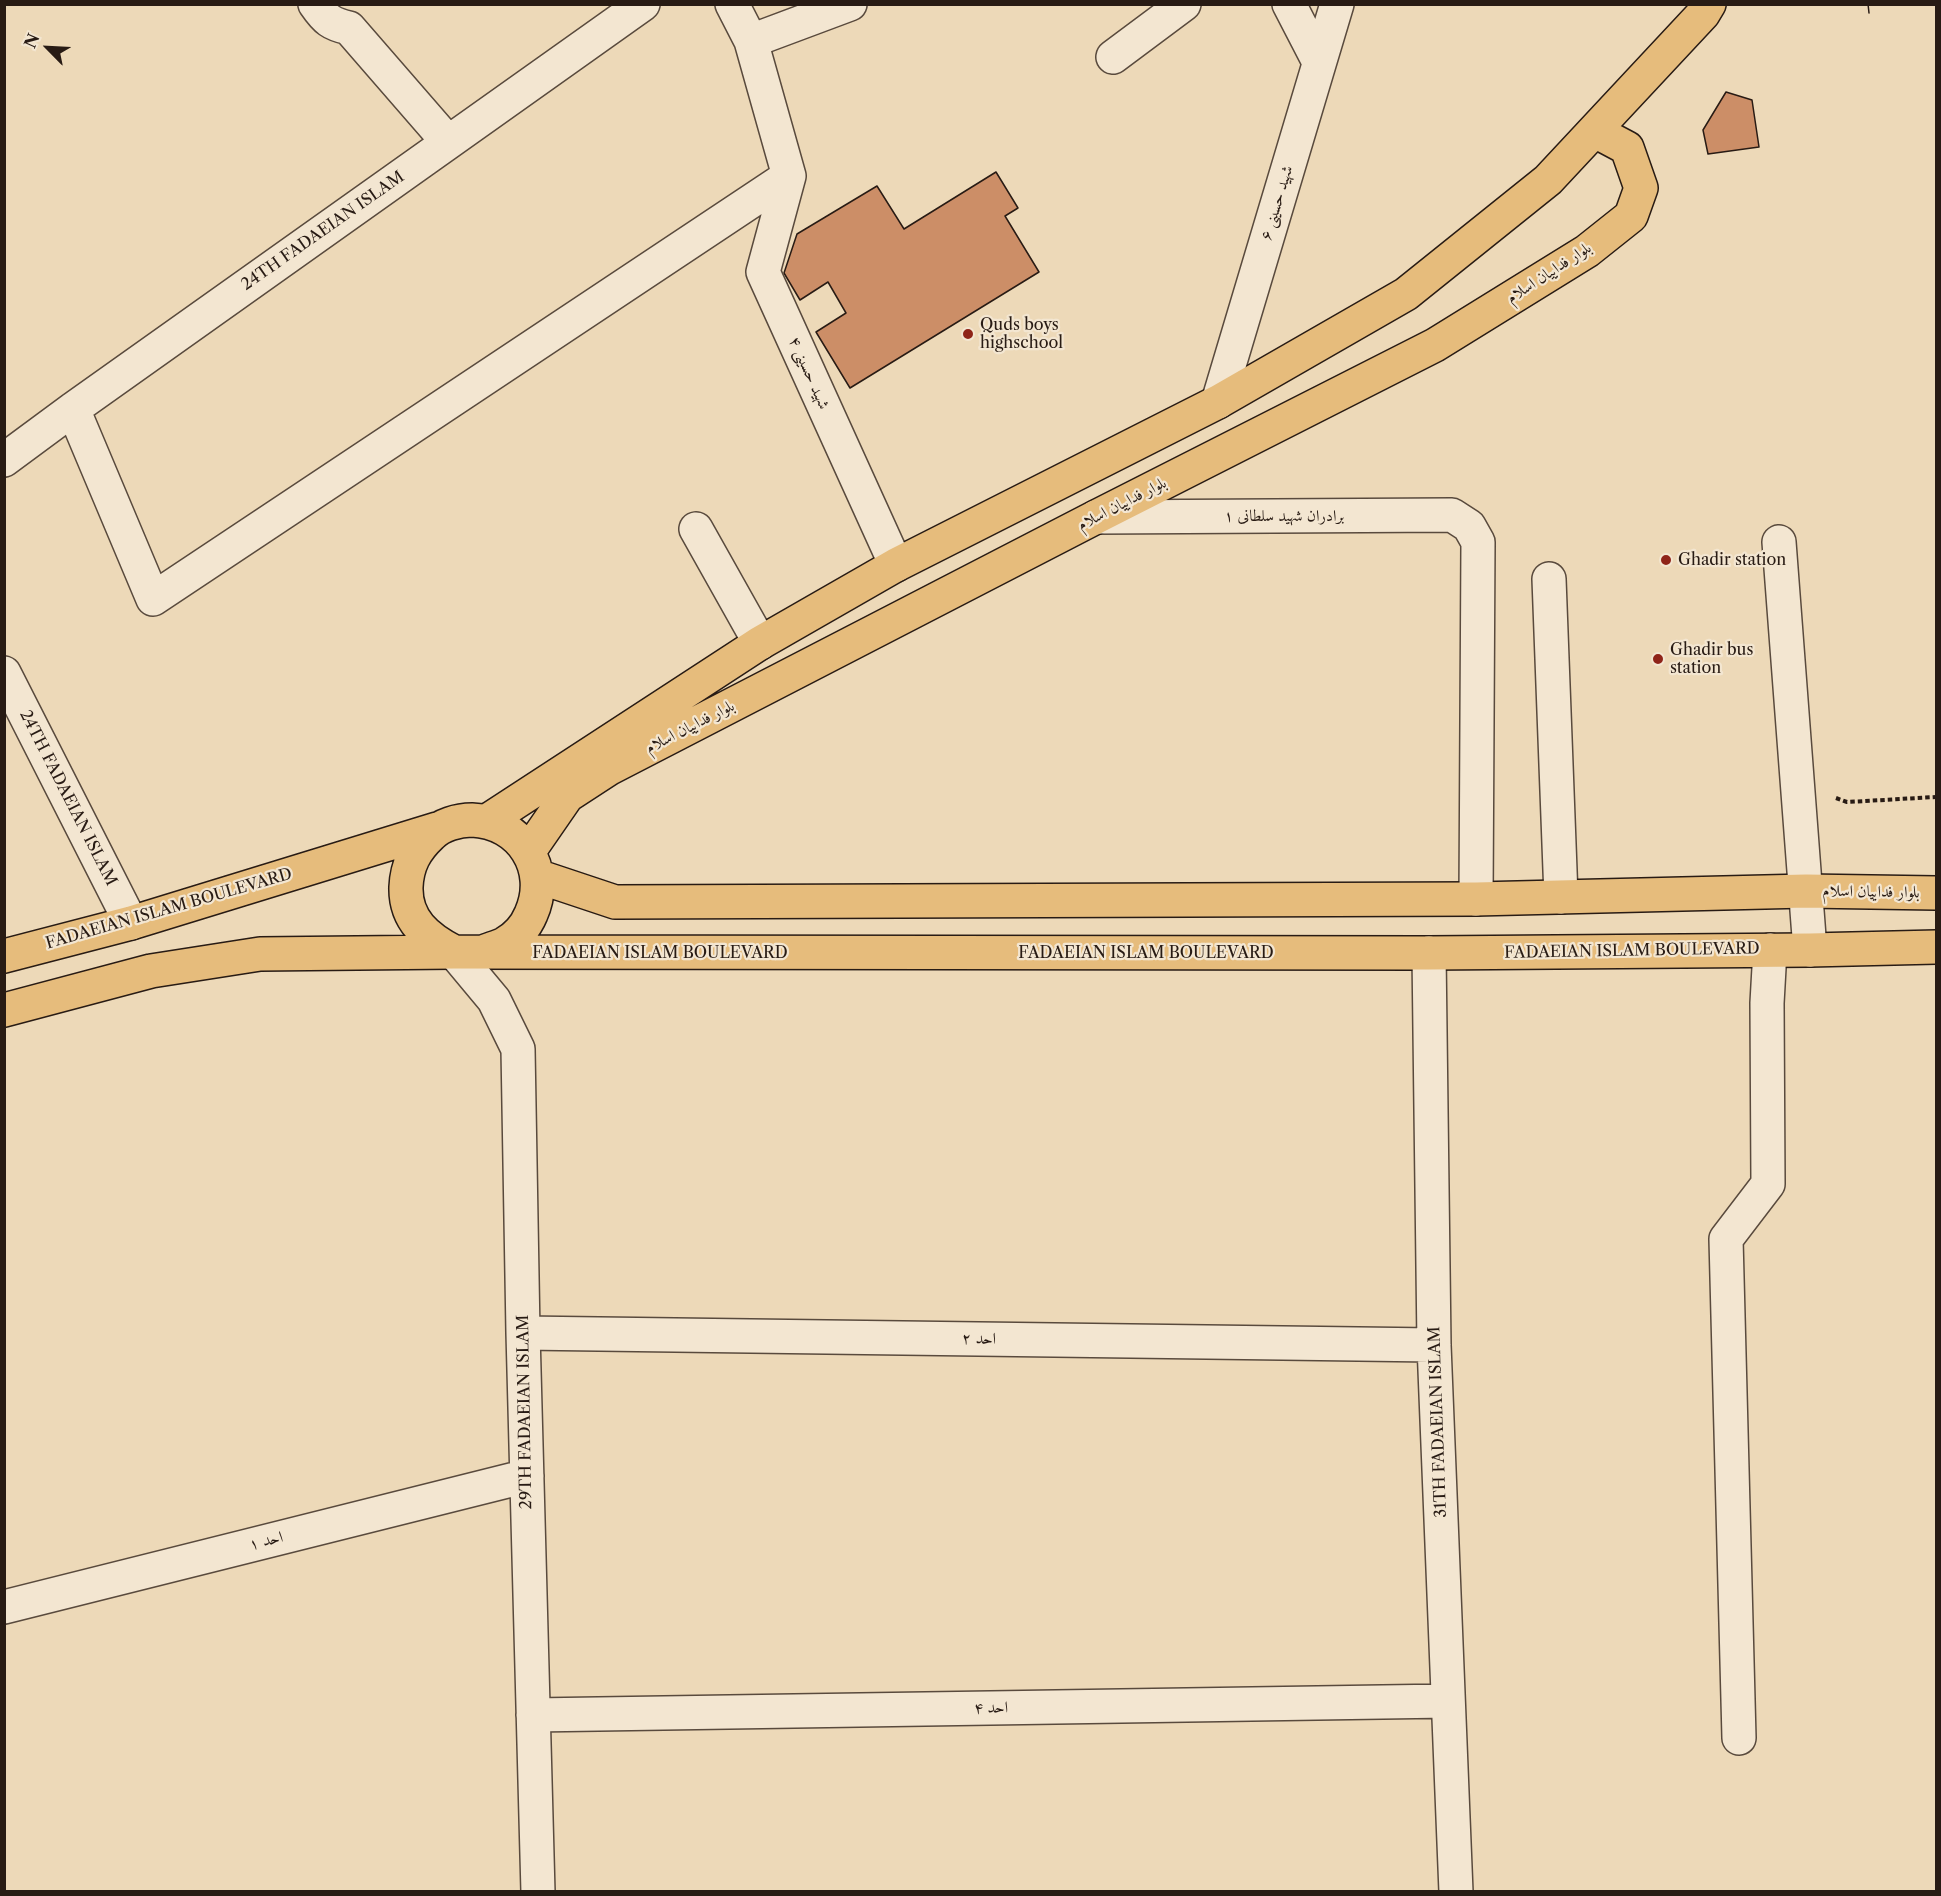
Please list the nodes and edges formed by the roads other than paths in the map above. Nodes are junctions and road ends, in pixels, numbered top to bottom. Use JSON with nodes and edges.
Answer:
{"nodes":[{"id":1,"x":315,"y":4,"type":"edge"},
{"id":2,"x":643,"y":4,"type":"edge"},
{"id":3,"x":732,"y":4,"type":"edge"},
{"id":4,"x":850,"y":4,"type":"edge"},
{"id":5,"x":1184,"y":4,"type":"edge"},
{"id":6,"x":1289,"y":4,"type":"edge"},
{"id":7,"x":1337,"y":4,"type":"edge"},
{"id":8,"x":1709,"y":4,"type":"edge"},
{"id":9,"x":751,"y":41,"type":"junction"},
{"id":10,"x":1113,"y":57,"type":"dead end"},
{"id":11,"x":1319,"y":62,"type":"junction"},
{"id":12,"x":1595,"y":131,"type":"junction"},
{"id":13,"x":448,"y":142,"type":"junction"},
{"id":14,"x":789,"y":176,"type":"junction"},
{"id":15,"x":1218,"y":402,"type":"junction"},
{"id":16,"x":73,"y":409,"type":"junction"},
{"id":17,"x":4,"y":460,"type":"edge"},
{"id":18,"x":1096,"y":517,"type":"junction"},
{"id":19,"x":696,"y":529,"type":"dead end"},
{"id":20,"x":1779,"y":542,"type":"dead end"},
{"id":21,"x":896,"y":565,"type":"junction"},
{"id":22,"x":1549,"y":579,"type":"dead end"},
{"id":23,"x":760,"y":643,"type":"junction"},
{"id":24,"x":4,"y":674,"type":"edge"},
{"id":25,"x":487,"y":821,"type":"junction"},
{"id":26,"x":437,"y":829,"type":"junction"},
{"id":27,"x":533,"y":864,"type":"junction"},
{"id":28,"x":1806,"y":891,"type":"junction"},
{"id":29,"x":1936,"y":893,"type":"edge"},
{"id":30,"x":1562,"y":897,"type":"junction"},
{"id":31,"x":1476,"y":899,"type":"junction"},
{"id":32,"x":132,"y":923,"type":"junction"},
{"id":33,"x":1936,"y":947,"type":"edge"},
{"id":34,"x":1770,"y":950,"type":"junction"},
{"id":35,"x":1810,"y":950,"type":"junction"},
{"id":36,"x":468,"y":952,"type":"junction"},
{"id":37,"x":1429,"y":953,"type":"junction"},
{"id":38,"x":4,"y":956,"type":"edge"},
{"id":39,"x":4,"y":1010,"type":"edge"},
{"id":40,"x":523,"y":1333,"type":"junction"},
{"id":41,"x":1434,"y":1345,"type":"junction"},
{"id":42,"x":527,"y":1476,"type":"junction"},
{"id":43,"x":4,"y":1606,"type":"edge"},
{"id":44,"x":1448,"y":1701,"type":"junction"},
{"id":45,"x":533,"y":1715,"type":"junction"},
{"id":46,"x":1739,"y":1738,"type":"dead end"},
{"id":47,"x":538,"y":1892,"type":"edge"},
{"id":48,"x":1456,"y":1892,"type":"edge"}],
"edges":[{"from":1,"to":13,"type":"street"},
{"from":2,"to":13,"type":"street","name":"24TH FADAEIAN ISLAM"},
{"from":3,"to":9,"type":"street"},
{"from":4,"to":9,"type":"street"},
{"from":5,"to":10,"type":"street"},
{"from":6,"to":11,"type":"street"},
{"from":7,"to":11,"type":"street","name":"شهید حسینی ۶"},
{"from":8,"to":12,"type":"main road","name":"بلوار فداییان اسلام"},
{"from":9,"to":14,"type":"street"},
{"from":11,"to":15,"type":"street","name":"شهید حسینی ۶"},
{"from":12,"to":15,"type":"main road","name":"بلوار فداییان اسلام"},
{"from":12,"to":18,"type":"main road","name":"بلوار فداییان اسلام"},
{"from":13,"to":16,"type":"street","name":"24TH FADAEIAN ISLAM"},
{"from":14,"to":16,"type":"street"},
{"from":14,"to":21,"type":"street","name":"شهید حسینی ۴"},
{"from":15,"to":21,"type":"main road","name":"بلوار فداییان اسلام"},
{"from":16,"to":17,"type":"street","name":"24TH FADAEIAN ISLAM"},
{"from":18,"to":27,"type":"main road","name":"بلوار فداییان اسلام"},
{"from":18,"to":31,"type":"street","name":"برادران شهید سلطانی ۱"},
{"from":19,"to":23,"type":"street"},
{"from":20,"to":28,"type":"street"},
{"from":21,"to":23,"type":"main road","name":"بلوار فداییان اسلام"},
{"from":22,"to":30,"type":"street"},
{"from":23,"to":25,"type":"main road","name":"بلوار فداییان اسلام"},
{"from":24,"to":32,"type":"street","name":"24TH FADAEIAN ISLAM"},
{"from":25,"to":26,"type":"main road"},
{"from":25,"to":27,"type":"main road"},
{"from":26,"to":32,"type":"main road","name":"FADAEIAN ISLAM BOULEVARD"},
{"from":26,"to":36,"type":"main road"},
{"from":27,"to":31,"type":"main road"},
{"from":27,"to":36,"type":"main road"},
{"from":28,"to":29,"type":"main road","name":"بلوار فداییان اسلام"},
{"from":28,"to":30,"type":"main road"},
{"from":28,"to":35,"type":"street"},
{"from":30,"to":31,"type":"main road"},
{"from":32,"to":38,"type":"main road","name":"FADAEIAN ISLAM BOULEVARD"},
{"from":33,"to":35,"type":"main road"},
{"from":34,"to":35,"type":"main road","name":"FADAEIAN ISLAM BOULEVARD"},
{"from":34,"to":37,"type":"main road","name":"FADAEIAN ISLAM BOULEVARD"},
{"from":34,"to":46,"type":"street"},
{"from":36,"to":37,"type":"main road","name":"FADAEIAN ISLAM BOULEVARD"},
{"from":36,"to":39,"type":"main road","name":"FADAEIAN ISLAM BOULEVARD"},
{"from":36,"to":40,"type":"street","name":"29TH FADAEIAN ISLAM"},
{"from":37,"to":41,"type":"street","name":"31TH FADAEIAN ISLAM"},
{"from":40,"to":41,"type":"street","name":"احد ۲"},
{"from":40,"to":42,"type":"street","name":"29TH FADAEIAN ISLAM"},
{"from":41,"to":44,"type":"street","name":"31TH FADAEIAN ISLAM"},
{"from":42,"to":43,"type":"street","name":"احد ۱"},
{"from":42,"to":45,"type":"street","name":"29TH FADAEIAN ISLAM"},
{"from":44,"to":45,"type":"street","name":"احد ۴"},
{"from":44,"to":48,"type":"street","name":"31TH FADAEIAN ISLAM"},
{"from":45,"to":47,"type":"street","name":"29TH FADAEIAN ISLAM"}]}
